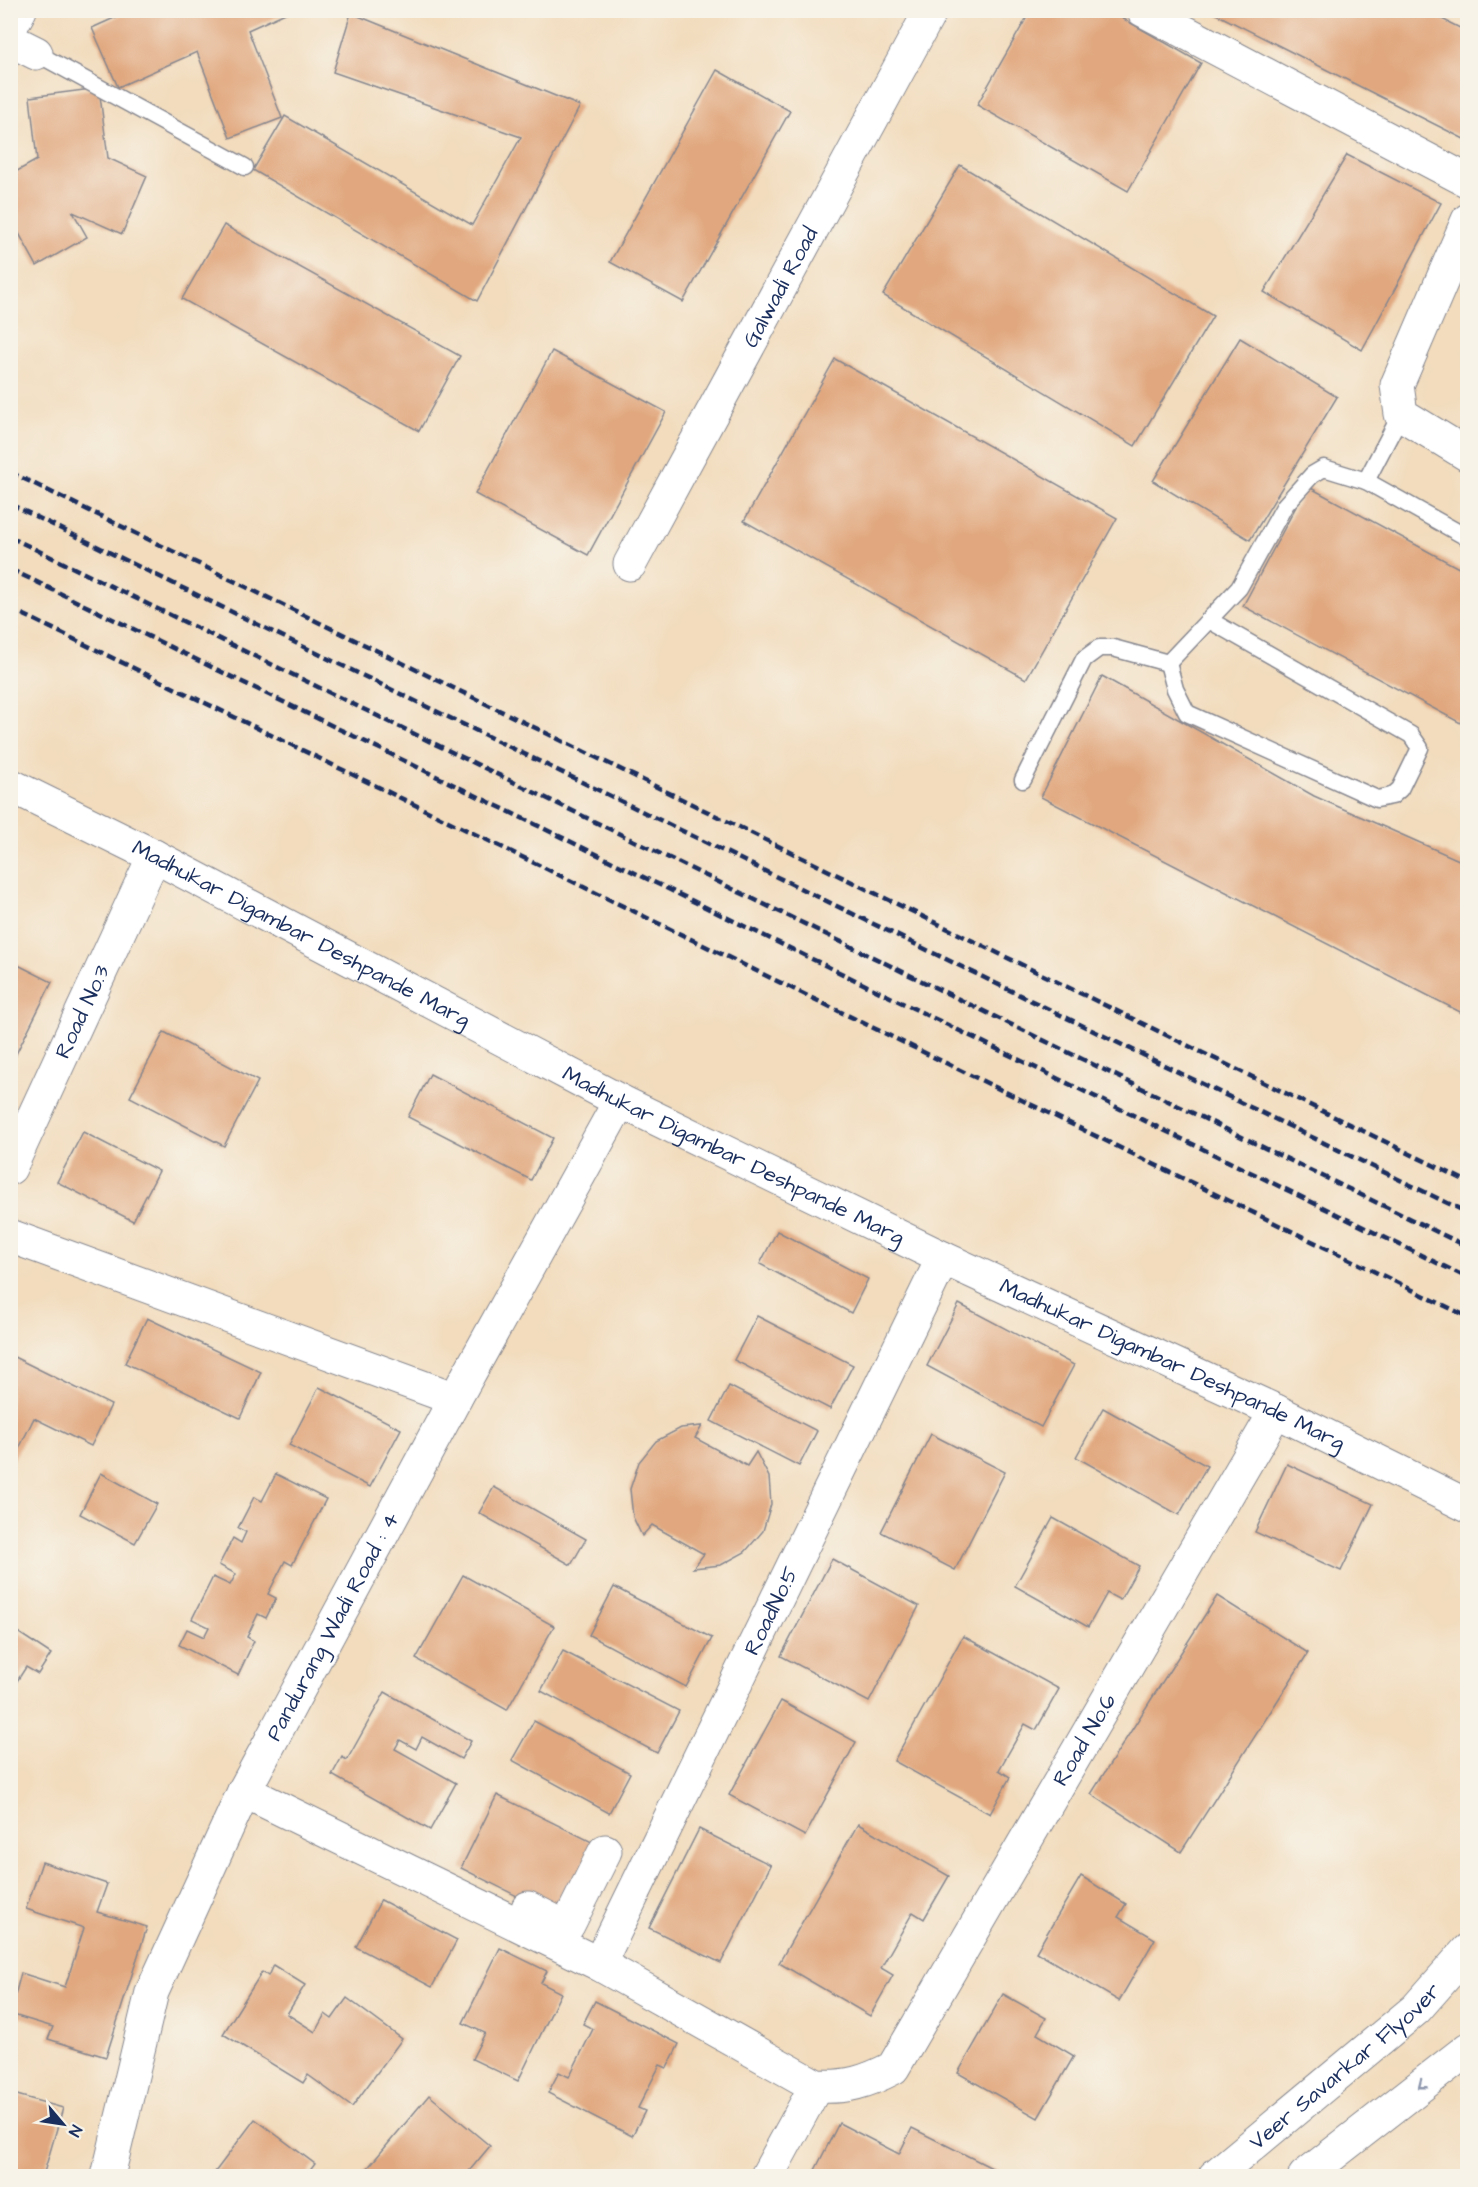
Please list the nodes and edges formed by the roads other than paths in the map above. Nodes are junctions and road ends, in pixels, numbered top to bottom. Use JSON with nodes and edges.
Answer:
{"nodes":[{"id":1,"x":20,"y":10,"type":"edge"},
{"id":2,"x":931,"y":10,"type":"edge"},
{"id":3,"x":1143,"y":10,"type":"edge"},
{"id":4,"x":22,"y":43,"type":"edge"},
{"id":5,"x":245,"y":166,"type":"dead end"},
{"id":6,"x":1467,"y":181,"type":"edge"},
{"id":7,"x":1467,"y":220,"type":"edge"},
{"id":8,"x":1401,"y":414,"type":"junction"},
{"id":9,"x":1467,"y":454,"type":"edge"},
{"id":10,"x":1366,"y":481,"type":"junction"},
{"id":11,"x":1467,"y":538,"type":"edge"},
{"id":12,"x":630,"y":564,"type":"dead end"},
{"id":13,"x":1209,"y":620,"type":"junction"},
{"id":14,"x":1168,"y":663,"type":"junction"},
{"id":15,"x":1023,"y":780,"type":"dead end"},
{"id":16,"x":10,"y":785,"type":"edge"},
{"id":17,"x":154,"y":856,"type":"junction"},
{"id":18,"x":620,"y":1101,"type":"junction"},
{"id":19,"x":10,"y":1168,"type":"edge"},
{"id":20,"x":10,"y":1236,"type":"edge"},
{"id":21,"x":943,"y":1258,"type":"junction"},
{"id":22,"x":455,"y":1400,"type":"junction"},
{"id":23,"x":1276,"y":1411,"type":"junction"},
{"id":24,"x":1467,"y":1506,"type":"edge"},
{"id":25,"x":244,"y":1791,"type":"junction"},
{"id":26,"x":605,"y":1851,"type":"dead end"},
{"id":27,"x":458,"y":1874,"type":"dead end"},
{"id":28,"x":588,"y":1885,"type":"junction"},
{"id":29,"x":628,"y":1905,"type":"junction"},
{"id":30,"x":1467,"y":1950,"type":"edge"},
{"id":31,"x":599,"y":1964,"type":"junction"},
{"id":32,"x":1467,"y":2049,"type":"edge"},
{"id":33,"x":816,"y":2086,"type":"junction"},
{"id":34,"x":108,"y":2176,"type":"edge"},
{"id":35,"x":767,"y":2176,"type":"edge"},
{"id":36,"x":1215,"y":2176,"type":"edge"},
{"id":37,"x":1305,"y":2176,"type":"edge"}],
"edges":[{"from":1,"to":4,"type":"street"},
{"from":2,"to":12,"type":"street","name":"Galwadi Road"},
{"from":3,"to":6,"type":"street"},
{"from":4,"to":5,"type":"lane"},
{"from":7,"to":8,"type":"street"},
{"from":8,"to":9,"type":"street"},
{"from":8,"to":10,"type":"lane"},
{"from":10,"to":11,"type":"lane"},
{"from":10,"to":13,"type":"lane"},
{"from":13,"to":14,"type":"lane"},
{"from":13,"to":14,"type":"lane"},
{"from":14,"to":15,"type":"lane"},
{"from":16,"to":17,"type":"street","name":"Madhukar Digambar Deshpande Marg"},
{"from":17,"to":18,"type":"street","name":"Madhukar Digambar Deshpande Marg"},
{"from":17,"to":19,"type":"street","name":"Road No.3"},
{"from":18,"to":21,"type":"street","name":"Madhukar Digambar Deshpande Marg"},
{"from":18,"to":22,"type":"street","name":"Pandurang Wadi Road : 4"},
{"from":20,"to":22,"type":"street"},
{"from":21,"to":23,"type":"street","name":"Madhukar Digambar Deshpande Marg"},
{"from":21,"to":29,"type":"street","name":"RoadNo.5"},
{"from":22,"to":25,"type":"street","name":"Pandurang Wadi Road : 4"},
{"from":23,"to":24,"type":"street","name":"Madhukar Digambar Deshpande Marg"},
{"from":23,"to":33,"type":"street","name":"Road No.6"},
{"from":25,"to":31,"type":"street"},
{"from":25,"to":34,"type":"street","name":"Pandurang Wadi Road : 4"},
{"from":26,"to":28,"type":"street"},
{"from":27,"to":28,"type":"street"},
{"from":28,"to":29,"type":"street"},
{"from":29,"to":31,"type":"street","name":"RoadNo.5"},
{"from":30,"to":36,"type":"street","name":"Veer Savarkar Flyover"},
{"from":31,"to":33,"type":"street"},
{"from":32,"to":37,"type":"street","one_way":true},
{"from":33,"to":35,"type":"street"}]}
